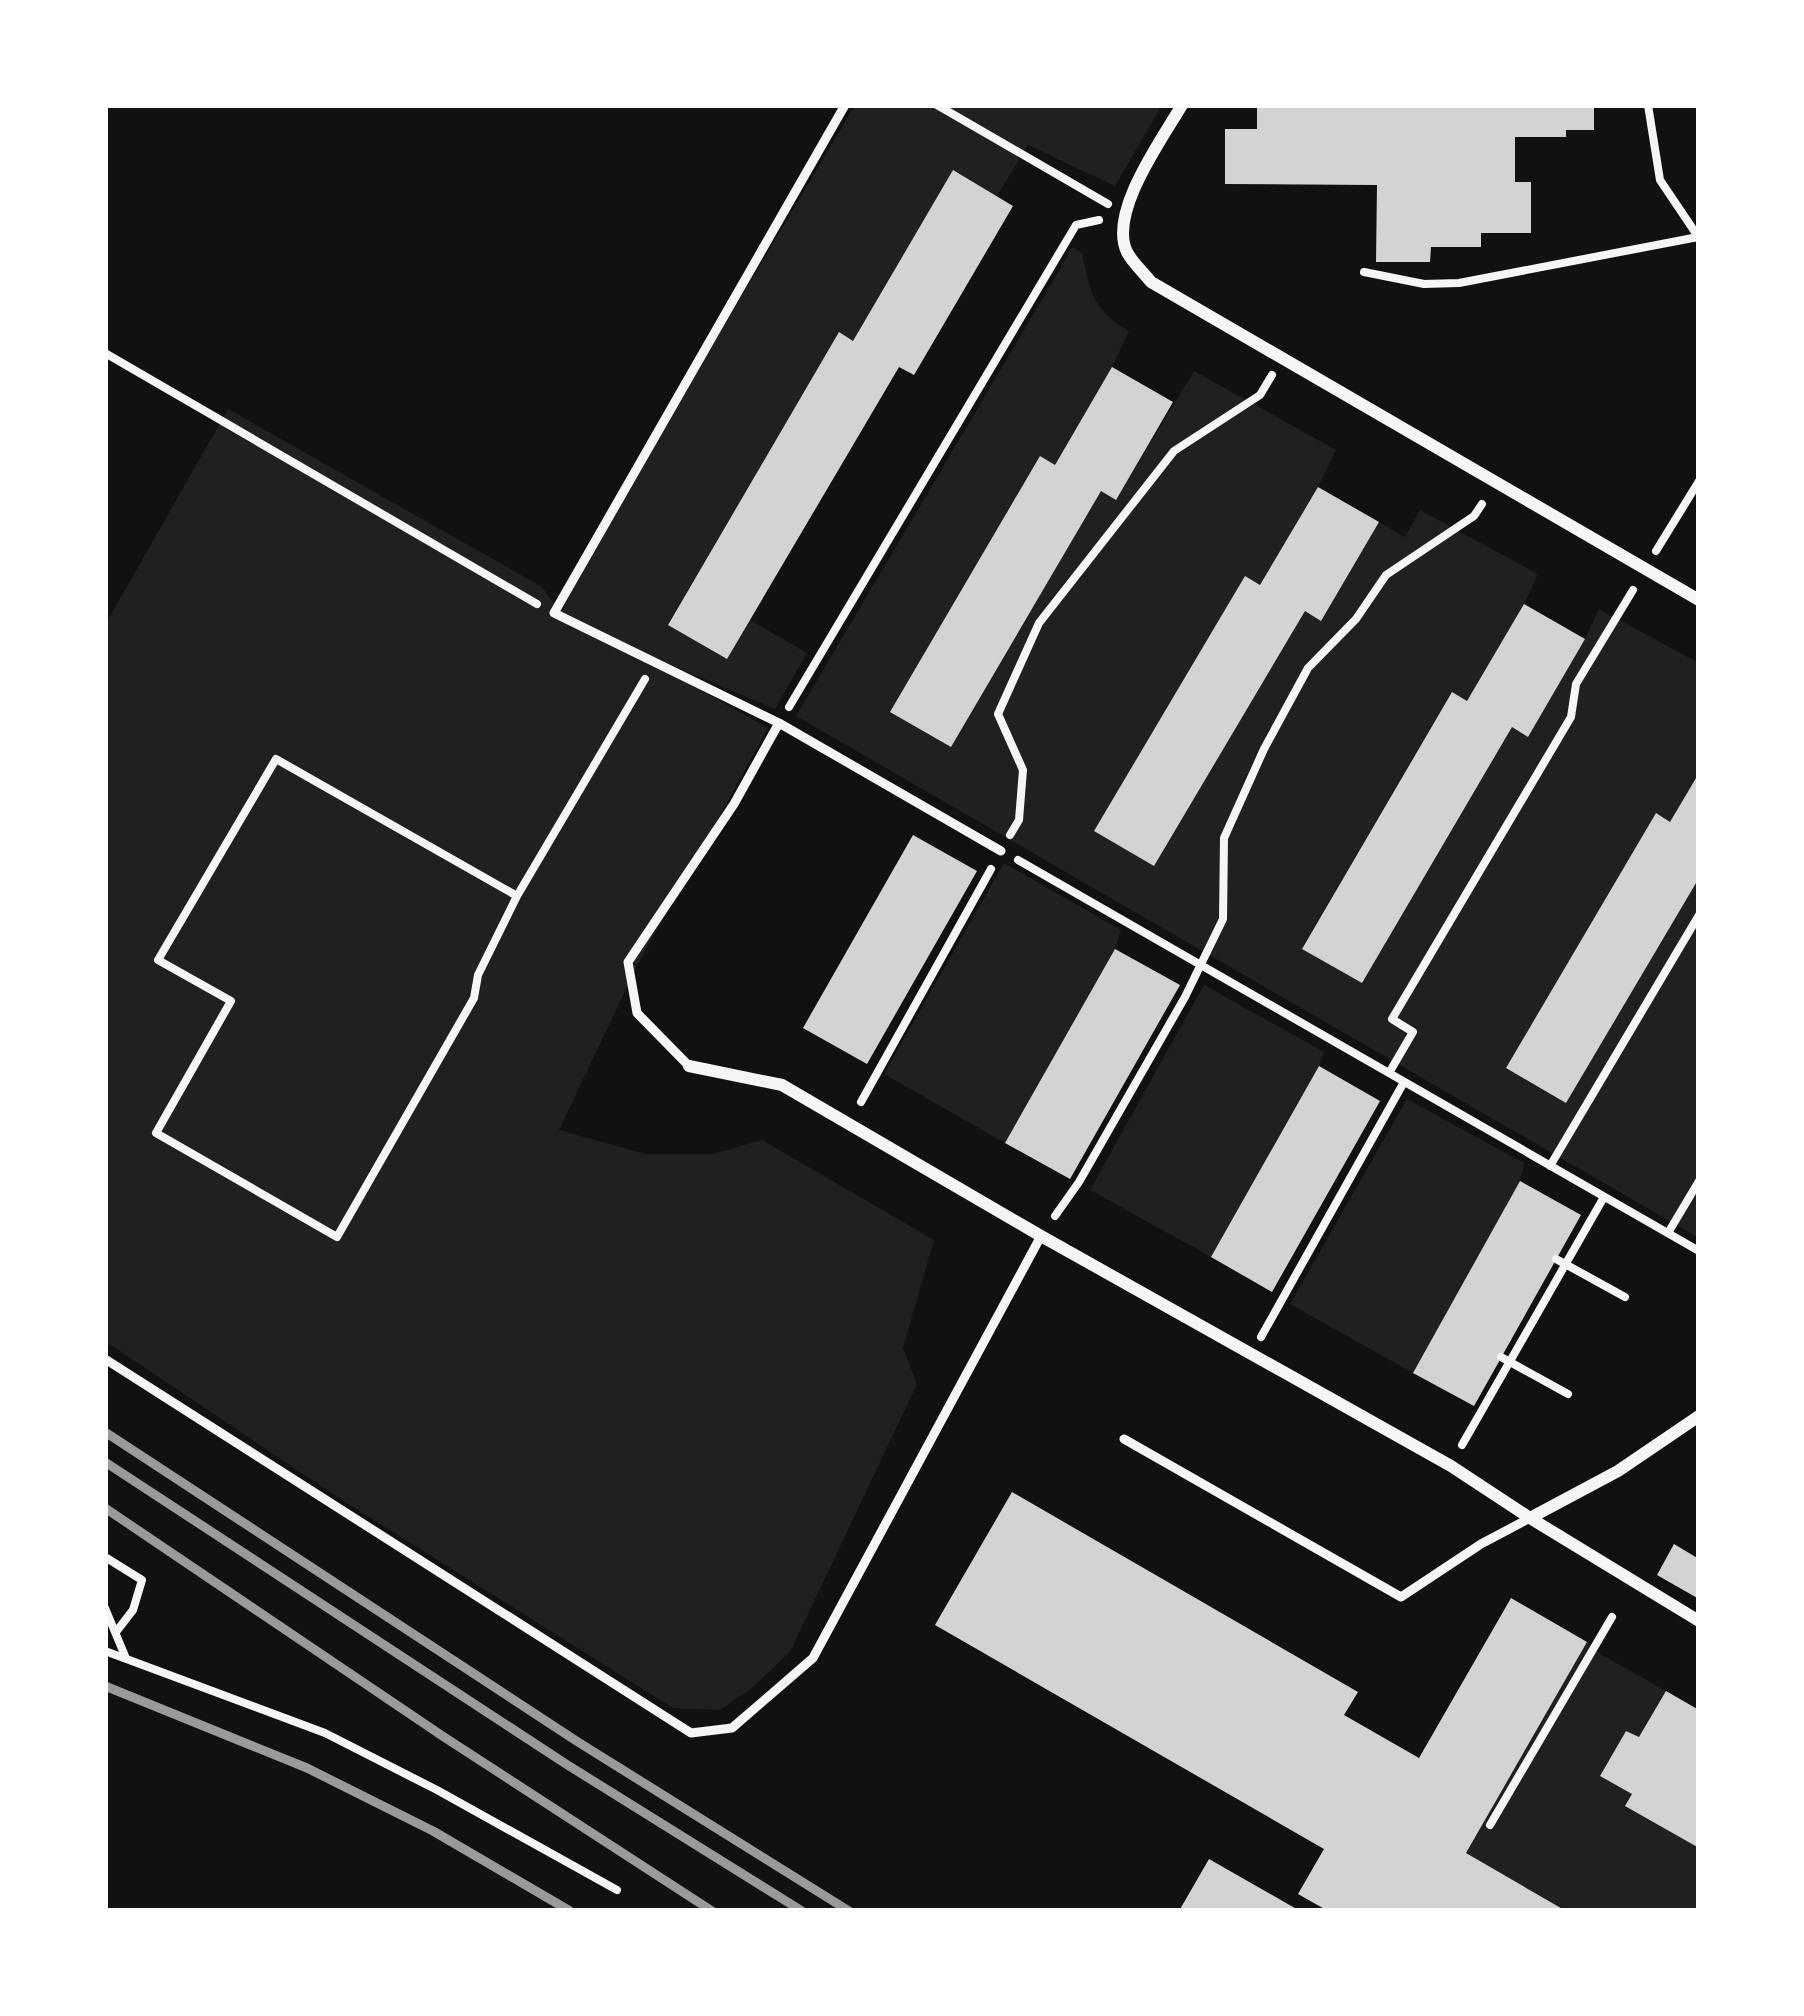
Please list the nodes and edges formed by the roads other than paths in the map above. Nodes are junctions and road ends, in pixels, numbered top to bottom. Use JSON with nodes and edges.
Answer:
{"nodes":[{"id":1,"x":845,"y":105,"type":"edge"},
{"id":2,"x":1182,"y":105,"type":"edge"},
{"id":3,"x":1699,"y":599,"type":"edge"},
{"id":4,"x":779,"y":723,"type":"junction"},
{"id":5,"x":1001,"y":850,"type":"road end"},
{"id":6,"x":689,"y":1066,"type":"joint"},
{"id":7,"x":1041,"y":1236,"type":"junction"},
{"id":8,"x":105,"y":1359,"type":"edge"},
{"id":9,"x":1699,"y":1416,"type":"edge"},
{"id":10,"x":1124,"y":1439,"type":"dead end"},
{"id":11,"x":1530,"y":1518,"type":"junction"},
{"id":12,"x":1699,"y":1621,"type":"edge"}],
"edges":[{"from":1,"to":4,"type":"lane"},
{"from":2,"to":3,"type":"street"},
{"from":4,"to":5,"type":"lane"},
{"from":4,"to":6,"type":"lane"},
{"from":6,"to":7,"type":"street"},
{"from":7,"to":8,"type":"lane"},
{"from":7,"to":11,"type":"street"},
{"from":9,"to":11,"type":"street"},
{"from":10,"to":11,"type":"lane"},
{"from":11,"to":12,"type":"street"}]}
